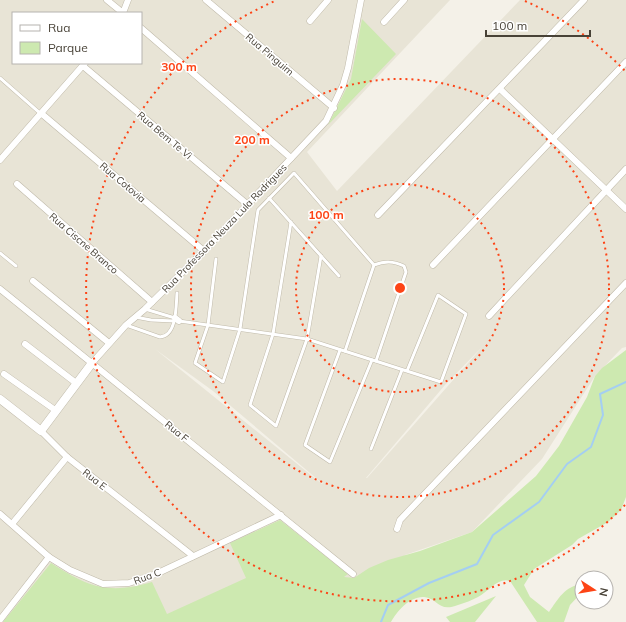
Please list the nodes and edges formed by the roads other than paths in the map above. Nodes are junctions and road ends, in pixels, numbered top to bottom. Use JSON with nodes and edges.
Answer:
{"nodes":[{"id":1,"x":108,"y":0,"type":"edge"},
{"id":2,"x":128,"y":0,"type":"edge"},
{"id":3,"x":206,"y":0,"type":"edge"},
{"id":4,"x":328,"y":0,"type":"edge"},
{"id":5,"x":361,"y":0,"type":"edge"},
{"id":6,"x":404,"y":0,"type":"edge"},
{"id":7,"x":584,"y":0,"type":"edge"},
{"id":8,"x":122,"y":12,"type":"edge"},
{"id":9,"x":123,"y":12,"type":"edge"},
{"id":10,"x":310,"y":21,"type":"dead end"},
{"id":11,"x":384,"y":22,"type":"dead end"},
{"id":12,"x":142,"y":29,"type":"edge"},
{"id":13,"x":626,"y":62,"type":"edge"},
{"id":14,"x":84,"y":64,"type":"edge"},
{"id":15,"x":0,"y":78,"type":"edge"},
{"id":16,"x":500,"y":89,"type":"junction"},
{"id":17,"x":334,"y":108,"type":"junction"},
{"id":18,"x":42,"y":114,"type":"junction"},
{"id":19,"x":552,"y":139,"type":"junction"},
{"id":20,"x":291,"y":158,"type":"junction"},
{"id":21,"x":0,"y":160,"type":"edge"},
{"id":22,"x":626,"y":169,"type":"edge"},
{"id":23,"x":17,"y":184,"type":"dead end"},
{"id":24,"x":606,"y":190,"type":"junction"},
{"id":25,"x":269,"y":198,"type":"junction"},
{"id":26,"x":248,"y":205,"type":"junction"},
{"id":27,"x":626,"y":209,"type":"edge"},
{"id":28,"x":378,"y":215,"type":"dead end"},
{"id":29,"x":291,"y":222,"type":"junction"},
{"id":30,"x":204,"y":251,"type":"junction"},
{"id":31,"x":0,"y":253,"type":"edge"},
{"id":32,"x":321,"y":256,"type":"junction"},
{"id":33,"x":216,"y":259,"type":"dead end"},
{"id":34,"x":374,"y":265,"type":"junction"},
{"id":35,"x":433,"y":265,"type":"dead end"},
{"id":36,"x":16,"y":266,"type":"dead end"},
{"id":37,"x":339,"y":276,"type":"dead end"},
{"id":38,"x":32,"y":281,"type":"dead end"},
{"id":39,"x":626,"y":283,"type":"edge"},
{"id":40,"x":0,"y":289,"type":"edge"},
{"id":41,"x":178,"y":293,"type":"dead end"},
{"id":42,"x":152,"y":302,"type":"junction"},
{"id":43,"x":145,"y":309,"type":"junction"},
{"id":44,"x":489,"y":316,"type":"dead end"},
{"id":45,"x":135,"y":317,"type":"junction"},
{"id":46,"x":176,"y":320,"type":"junction"},
{"id":47,"x":126,"y":325,"type":"junction"},
{"id":48,"x":208,"y":325,"type":"junction"},
{"id":49,"x":240,"y":329,"type":"junction"},
{"id":50,"x":273,"y":334,"type":"junction"},
{"id":51,"x":307,"y":339,"type":"junction"},
{"id":52,"x":109,"y":343,"type":"junction"},
{"id":53,"x":25,"y":344,"type":"dead end"},
{"id":54,"x":340,"y":350,"type":"junction"},
{"id":55,"x":345,"y":351,"type":"junction"},
{"id":56,"x":372,"y":360,"type":"junction"},
{"id":57,"x":376,"y":361,"type":"junction"},
{"id":58,"x":92,"y":363,"type":"junction"},
{"id":59,"x":402,"y":370,"type":"junction"},
{"id":60,"x":407,"y":371,"type":"junction"},
{"id":61,"x":4,"y":374,"type":"dead end"},
{"id":62,"x":76,"y":383,"type":"junction"},
{"id":63,"x":0,"y":399,"type":"edge"},
{"id":64,"x":55,"y":410,"type":"junction"},
{"id":65,"x":41,"y":431,"type":"junction"},
{"id":66,"x":371,"y":450,"type":"dead end"},
{"id":67,"x":67,"y":457,"type":"junction"},
{"id":68,"x":0,"y":514,"type":"edge"},
{"id":69,"x":281,"y":515,"type":"junction"},
{"id":70,"x":12,"y":524,"type":"junction"},
{"id":71,"x":397,"y":530,"type":"dead end"},
{"id":72,"x":193,"y":556,"type":"junction"},
{"id":73,"x":49,"y":557,"type":"junction"},
{"id":74,"x":353,"y":574,"type":"dead end"},
{"id":75,"x":0,"y":620,"type":"edge"}],
"edges":[{"from":1,"to":8,"type":"street"},
{"from":2,"to":9,"type":"street"},
{"from":3,"to":17,"type":"street","name":"Rua Pinguim"},
{"from":4,"to":10,"type":"street"},
{"from":5,"to":17,"type":"street","name":"Rua Professora Neuza Lula Rodrigues"},
{"from":6,"to":11,"type":"street"},
{"from":7,"to":16,"type":"street"},
{"from":12,"to":20,"type":"street"},
{"from":13,"to":19,"type":"street"},
{"from":14,"to":18,"type":"street"},
{"from":14,"to":26,"type":"street","name":"Rua Bem Te Vi"},
{"from":15,"to":18,"type":"lane"},
{"from":16,"to":19,"type":"street"},
{"from":16,"to":28,"type":"street"},
{"from":17,"to":20,"type":"street","name":"Rua Professora Neuza Lula Rodrigues"},
{"from":18,"to":21,"type":"street"},
{"from":18,"to":30,"type":"street","name":"Rua Cotovia"},
{"from":19,"to":24,"type":"street"},
{"from":19,"to":35,"type":"street"},
{"from":20,"to":26,"type":"street","name":"Rua Professora Neuza Lula Rodrigues"},
{"from":22,"to":24,"type":"street"},
{"from":23,"to":42,"type":"street","name":"Rua Ciscne Branco"},
{"from":24,"to":27,"type":"street"},
{"from":24,"to":44,"type":"street"},
{"from":25,"to":29,"type":"lane"},
{"from":25,"to":34,"type":"lane"},
{"from":25,"to":49,"type":"lane"},
{"from":26,"to":30,"type":"street","name":"Rua Professora Neuza Lula Rodrigues"},
{"from":29,"to":32,"type":"lane"},
{"from":29,"to":50,"type":"lane"},
{"from":30,"to":42,"type":"street","name":"Rua Professora Neuza Lula Rodrigues"},
{"from":31,"to":36,"type":"lane"},
{"from":32,"to":37,"type":"lane"},
{"from":32,"to":51,"type":"lane"},
{"from":33,"to":48,"type":"lane"},
{"from":34,"to":55,"type":"lane"},
{"from":34,"to":57,"type":"lane"},
{"from":38,"to":52,"type":"street"},
{"from":39,"to":71,"type":"street"},
{"from":40,"to":58,"type":"street","name":"Rua F"},
{"from":41,"to":46,"type":"lane"},
{"from":42,"to":43,"type":"street","name":"Rua Professora Neuza Lula Rodrigues"},
{"from":43,"to":45,"type":"street","name":"Rua Professora Neuza Lula Rodrigues"},
{"from":43,"to":46,"type":"lane"},
{"from":45,"to":46,"type":"lane"},
{"from":45,"to":47,"type":"street","name":"Rua Professora Neuza Lula Rodrigues"},
{"from":46,"to":47,"type":"lane"},
{"from":46,"to":48,"type":"lane"},
{"from":47,"to":52,"type":"street","name":"Rua Professora Neuza Lula Rodrigues"},
{"from":48,"to":49,"type":"lane"},
{"from":48,"to":49,"type":"lane"},
{"from":49,"to":50,"type":"lane"},
{"from":50,"to":51,"type":"lane"},
{"from":50,"to":51,"type":"lane"},
{"from":51,"to":54,"type":"lane"},
{"from":52,"to":58,"type":"street","name":"Rua Professora Neuza Lula Rodrigues"},
{"from":53,"to":62,"type":"street"},
{"from":54,"to":55,"type":"lane"},
{"from":54,"to":56,"type":"lane"},
{"from":55,"to":56,"type":"lane"},
{"from":56,"to":57,"type":"lane"},
{"from":57,"to":59,"type":"lane"},
{"from":58,"to":62,"type":"street","name":"Rua Professora Neuza Lula Rodrigues"},
{"from":58,"to":69,"type":"street","name":"Rua F"},
{"from":59,"to":60,"type":"lane"},
{"from":59,"to":66,"type":"lane"},
{"from":60,"to":60,"type":"lane"},
{"from":61,"to":64,"type":"street"},
{"from":62,"to":64,"type":"street","name":"Rua Professora Neuza Lula Rodrigues"},
{"from":63,"to":65,"type":"street","name":"Rua E"},
{"from":64,"to":65,"type":"street","name":"Rua Professora Neuza Lula Rodrigues"},
{"from":65,"to":67,"type":"street","name":"Rua E"},
{"from":67,"to":70,"type":"street"},
{"from":67,"to":72,"type":"street","name":"Rua E"},
{"from":68,"to":70,"type":"street","name":"Rua C"},
{"from":69,"to":72,"type":"street","name":"Rua C"},
{"from":69,"to":74,"type":"street","name":"Rua F"},
{"from":70,"to":73,"type":"street","name":"Rua C"},
{"from":72,"to":73,"type":"street","name":"Rua C"},
{"from":73,"to":75,"type":"street"}]}
